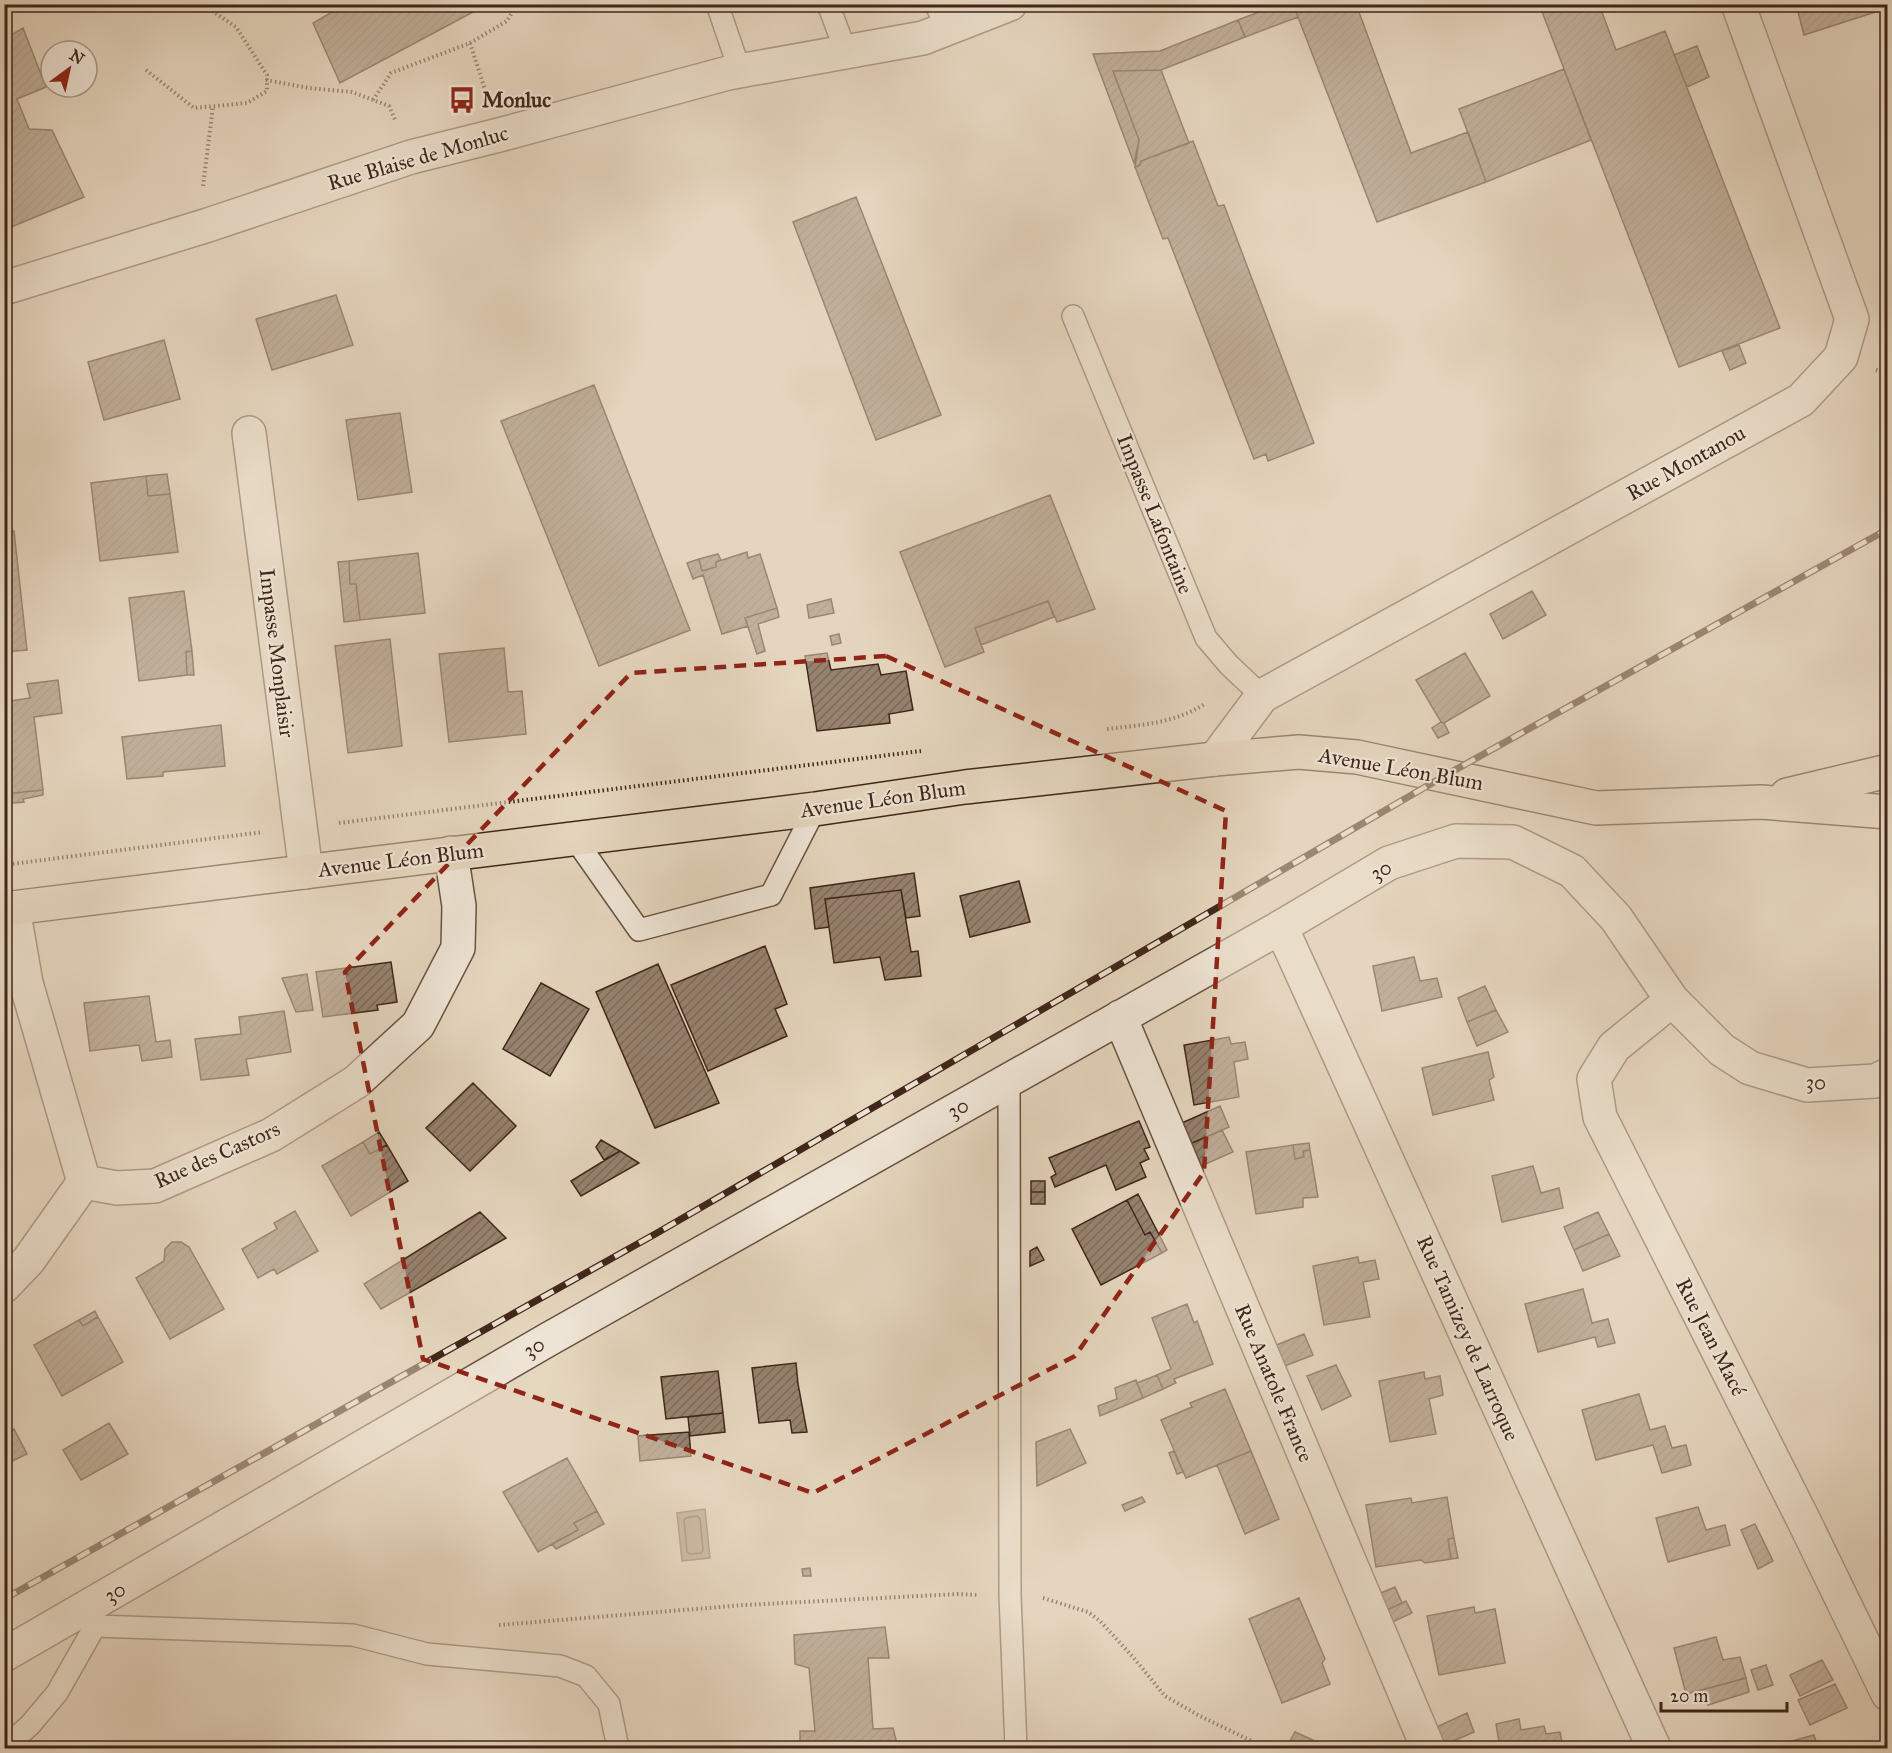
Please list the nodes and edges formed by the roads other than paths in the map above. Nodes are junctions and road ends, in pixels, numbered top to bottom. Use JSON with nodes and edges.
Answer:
{"nodes":[{"id":1,"x":717,"y":4,"type":"edge"},
{"id":2,"x":828,"y":4,"type":"edge"},
{"id":3,"x":1010,"y":4,"type":"edge"},
{"id":4,"x":1738,"y":4,"type":"edge"},
{"id":5,"x":941,"y":17,"type":"edge"},
{"id":6,"x":846,"y":52,"type":"junction"},
{"id":7,"x":740,"y":71,"type":"junction"},
{"id":8,"x":4,"y":288,"type":"edge"},
{"id":9,"x":1073,"y":316,"type":"dead end"},
{"id":10,"x":249,"y":433,"type":"dead end"},
{"id":11,"x":1253,"y":687,"type":"junction"},
{"id":12,"x":1215,"y":759,"type":"junction"},
{"id":13,"x":1887,"y":771,"type":"edge"},
{"id":14,"x":1761,"y":802,"type":"junction"},
{"id":15,"x":815,"y":809,"type":"junction"},
{"id":16,"x":1887,"y":813,"type":"edge"},
{"id":17,"x":575,"y":839,"type":"junction"},
{"id":18,"x":451,"y":854,"type":"junction"},
{"id":19,"x":306,"y":872,"type":"junction"},
{"id":20,"x":9,"y":908,"type":"edge"},
{"id":21,"x":1281,"y":927,"type":"junction"},
{"id":22,"x":1672,"y":1000,"type":"junction"},
{"id":23,"x":1120,"y":1017,"type":"junction"},
{"id":24,"x":1887,"y":1075,"type":"edge"},
{"id":25,"x":1009,"y":1080,"type":"junction"},
{"id":26,"x":84,"y":1182,"type":"junction"},
{"id":27,"x":4,"y":1286,"type":"edge"},
{"id":28,"x":92,"y":1617,"type":"junction"},
{"id":29,"x":4,"y":1655,"type":"edge"},
{"id":30,"x":1887,"y":1694,"type":"edge"},
{"id":31,"x":4,"y":1748,"type":"edge"},
{"id":32,"x":618,"y":1749,"type":"edge"},
{"id":33,"x":1016,"y":1749,"type":"edge"},
{"id":34,"x":1428,"y":1749,"type":"edge"},
{"id":35,"x":1654,"y":1749,"type":"edge"}],
"edges":[{"from":1,"to":7,"type":"lane"},
{"from":2,"to":6,"type":"lane"},
{"from":3,"to":5,"type":"street","name":"Rue Blaise de Monluc"},
{"from":4,"to":11,"type":"street","name":"Rue Montanou"},
{"from":5,"to":6,"type":"street","name":"Rue Blaise de Monluc"},
{"from":6,"to":7,"type":"street","name":"Rue Blaise de Monluc"},
{"from":7,"to":8,"type":"street","name":"Rue Blaise de Monluc"},
{"from":9,"to":11,"type":"lane","name":"Impasse Lafontaine"},
{"from":10,"to":19,"type":"street","name":"Impasse Monplaisir"},
{"from":11,"to":12,"type":"street","name":"Rue Montanou"},
{"from":12,"to":14,"type":"main road","name":"Avenue Léon Blum"},
{"from":12,"to":15,"type":"main road","name":"Avenue Léon Blum"},
{"from":13,"to":14,"type":"main road","name":"Avenue Léon Blum"},
{"from":14,"to":16,"type":"main road","name":"Avenue Léon Blum"},
{"from":15,"to":17,"type":"main road","name":"Avenue Léon Blum"},
{"from":15,"to":17,"type":"lane"},
{"from":17,"to":18,"type":"main road","name":"Avenue Léon Blum"},
{"from":18,"to":19,"type":"main road","name":"Avenue Léon Blum"},
{"from":18,"to":26,"type":"street","name":"Rue des Castors"},
{"from":19,"to":20,"type":"main road","name":"Avenue Léon Blum"},
{"from":20,"to":26,"type":"street"},
{"from":21,"to":22,"type":"street","name":"30"},
{"from":21,"to":23,"type":"street","name":"30"},
{"from":21,"to":35,"type":"street","name":"Rue Tamizey de Larroque"},
{"from":22,"to":24,"type":"street","name":"30"},
{"from":22,"to":30,"type":"street","name":"Rue Jean Macé"},
{"from":23,"to":25,"type":"street","name":"30"},
{"from":23,"to":34,"type":"street","name":"Rue Anatole France"},
{"from":25,"to":28,"type":"street","name":"30"},
{"from":25,"to":33,"type":"lane"},
{"from":26,"to":27,"type":"street"},
{"from":28,"to":29,"type":"street","name":"30"},
{"from":28,"to":31,"type":"lane"},
{"from":28,"to":32,"type":"lane"}]}
